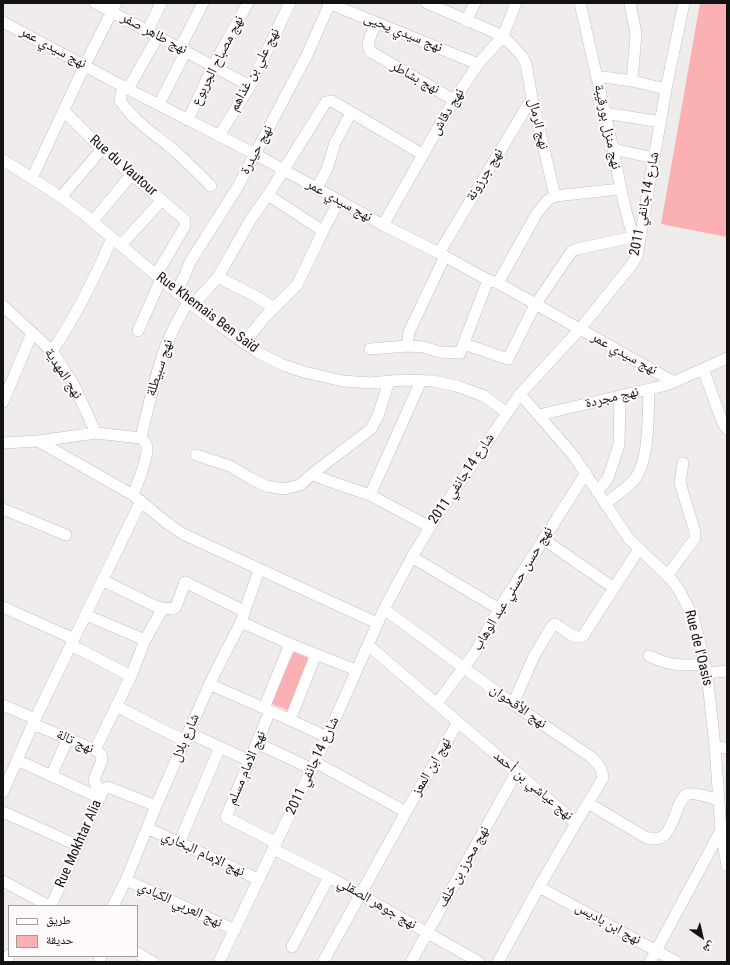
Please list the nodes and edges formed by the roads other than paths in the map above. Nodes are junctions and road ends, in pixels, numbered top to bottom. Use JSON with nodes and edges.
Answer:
{"nodes":[{"id":1,"x":95,"y":3,"type":"edge"},
{"id":2,"x":161,"y":3,"type":"edge"},
{"id":3,"x":203,"y":3,"type":"edge"},
{"id":4,"x":248,"y":3,"type":"edge"},
{"id":5,"x":290,"y":3,"type":"edge"},
{"id":6,"x":329,"y":3,"type":"edge"},
{"id":7,"x":430,"y":3,"type":"edge"},
{"id":8,"x":475,"y":3,"type":"edge"},
{"id":9,"x":516,"y":3,"type":"edge"},
{"id":10,"x":580,"y":3,"type":"edge"},
{"id":11,"x":630,"y":3,"type":"edge"},
{"id":12,"x":684,"y":3,"type":"edge"},
{"id":13,"x":114,"y":7,"type":"edge"},
{"id":14,"x":466,"y":21,"type":"junction"},
{"id":15,"x":3,"y":22,"type":"edge"},
{"id":16,"x":376,"y":23,"type":"junction"},
{"id":17,"x":148,"y":30,"type":"junction"},
{"id":18,"x":158,"y":36,"type":"junction"},
{"id":19,"x":502,"y":36,"type":"junction"},
{"id":20,"x":183,"y":50,"type":"junction"},
{"id":21,"x":478,"y":64,"type":"junction"},
{"id":22,"x":85,"y":65,"type":"junction"},
{"id":23,"x":213,"y":66,"type":"junction"},
{"id":24,"x":596,"y":76,"type":"junction"},
{"id":25,"x":632,"y":81,"type":"junction"},
{"id":26,"x":250,"y":86,"type":"junction"},
{"id":27,"x":126,"y":87,"type":"junction"},
{"id":28,"x":666,"y":89,"type":"junction"},
{"id":29,"x":532,"y":98,"type":"junction"},
{"id":30,"x":454,"y":100,"type":"junction"},
{"id":31,"x":159,"y":104,"type":"junction"},
{"id":32,"x":64,"y":112,"type":"junction"},
{"id":33,"x":605,"y":113,"type":"junction"},
{"id":34,"x":351,"y":114,"type":"junction"},
{"id":35,"x":188,"y":120,"type":"junction"},
{"id":36,"x":662,"y":122,"type":"junction"},
{"id":37,"x":219,"y":136,"type":"junction"},
{"id":38,"x":102,"y":149,"type":"junction"},
{"id":39,"x":613,"y":149,"type":"junction"},
{"id":40,"x":255,"y":154,"type":"junction"},
{"id":41,"x":422,"y":154,"type":"junction"},
{"id":42,"x":654,"y":158,"type":"junction"},
{"id":43,"x":3,"y":160,"type":"edge"},
{"id":44,"x":284,"y":170,"type":"junction"},
{"id":45,"x":132,"y":174,"type":"junction"},
{"id":46,"x":32,"y":178,"type":"junction"},
{"id":47,"x":211,"y":186,"type":"dead end"},
{"id":48,"x":317,"y":188,"type":"junction"},
{"id":49,"x":620,"y":189,"type":"junction"},
{"id":50,"x":268,"y":195,"type":"junction"},
{"id":51,"x":555,"y":196,"type":"junction"},
{"id":52,"x":61,"y":197,"type":"junction"},
{"id":53,"x":162,"y":200,"type":"junction"},
{"id":54,"x":339,"y":201,"type":"junction"},
{"id":55,"x":93,"y":222,"type":"junction"},
{"id":56,"x":383,"y":225,"type":"junction"},
{"id":57,"x":323,"y":231,"type":"junction"},
{"id":58,"x":633,"y":237,"type":"junction"},
{"id":59,"x":117,"y":242,"type":"junction"},
{"id":60,"x":638,"y":250,"type":"junction"},
{"id":61,"x":442,"y":254,"type":"junction"},
{"id":62,"x":159,"y":277,"type":"junction"},
{"id":63,"x":218,"y":277,"type":"junction"},
{"id":64,"x":493,"y":282,"type":"junction"},
{"id":65,"x":176,"y":292,"type":"junction"},
{"id":66,"x":191,"y":304,"type":"junction"},
{"id":67,"x":536,"y":305,"type":"junction"},
{"id":68,"x":3,"y":306,"type":"edge"},
{"id":69,"x":274,"y":308,"type":"junction"},
{"id":70,"x":580,"y":329,"type":"junction"},
{"id":71,"x":138,"y":331,"type":"dead end"},
{"id":72,"x":32,"y":333,"type":"junction"},
{"id":73,"x":244,"y":343,"type":"junction"},
{"id":74,"x":464,"y":344,"type":"junction"},
{"id":75,"x":407,"y":346,"type":"junction"},
{"id":76,"x":370,"y":348,"type":"dead end"},
{"id":77,"x":52,"y":351,"type":"junction"},
{"id":78,"x":727,"y":358,"type":"edge"},
{"id":79,"x":703,"y":369,"type":"junction"},
{"id":80,"x":389,"y":381,"type":"junction"},
{"id":81,"x":421,"y":381,"type":"junction"},
{"id":82,"x":674,"y":382,"type":"junction"},
{"id":83,"x":649,"y":389,"type":"junction"},
{"id":84,"x":520,"y":394,"type":"junction"},
{"id":85,"x":620,"y":396,"type":"junction"},
{"id":86,"x":3,"y":402,"type":"edge"},
{"id":87,"x":507,"y":413,"type":"junction"},
{"id":88,"x":539,"y":414,"type":"junction"},
{"id":89,"x":727,"y":428,"type":"edge"},
{"id":90,"x":96,"y":433,"type":"junction"},
{"id":91,"x":141,"y":438,"type":"junction"},
{"id":92,"x":38,"y":441,"type":"junction"},
{"id":93,"x":3,"y":443,"type":"edge"},
{"id":94,"x":196,"y":455,"type":"dead end"},
{"id":95,"x":683,"y":463,"type":"dead end"},
{"id":96,"x":586,"y":473,"type":"junction"},
{"id":97,"x":312,"y":474,"type":"junction"},
{"id":98,"x":597,"y":492,"type":"junction"},
{"id":99,"x":370,"y":495,"type":"junction"},
{"id":100,"x":137,"y":498,"type":"junction"},
{"id":101,"x":605,"y":504,"type":"junction"},
{"id":102,"x":3,"y":509,"type":"edge"},
{"id":103,"x":430,"y":527,"type":"junction"},
{"id":104,"x":66,"y":535,"type":"dead end"},
{"id":105,"x":543,"y":539,"type":"junction"},
{"id":106,"x":639,"y":549,"type":"junction"},
{"id":107,"x":412,"y":557,"type":"junction"},
{"id":108,"x":259,"y":570,"type":"junction"},
{"id":109,"x":667,"y":576,"type":"junction"},
{"id":110,"x":102,"y":580,"type":"junction"},
{"id":111,"x":614,"y":588,"type":"junction"},
{"id":112,"x":3,"y":607,"type":"edge"},
{"id":113,"x":162,"y":608,"type":"junction"},
{"id":114,"x":384,"y":609,"type":"junction"},
{"id":115,"x":499,"y":609,"type":"junction"},
{"id":116,"x":86,"y":615,"type":"junction"},
{"id":117,"x":242,"y":616,"type":"junction"},
{"id":118,"x":377,"y":623,"type":"junction"},
{"id":119,"x":145,"y":640,"type":"junction"},
{"id":120,"x":72,"y":642,"type":"junction"},
{"id":121,"x":290,"y":644,"type":"junction"},
{"id":122,"x":368,"y":645,"type":"junction"},
{"id":123,"x":316,"y":654,"type":"junction"},
{"id":124,"x":649,"y":656,"type":"dead end"},
{"id":125,"x":463,"y":668,"type":"junction"},
{"id":126,"x":706,"y":668,"type":"junction"},
{"id":127,"x":356,"y":670,"type":"junction"},
{"id":128,"x":727,"y":671,"type":"edge"},
{"id":129,"x":131,"y":676,"type":"junction"},
{"id":130,"x":209,"y":684,"type":"junction"},
{"id":131,"x":437,"y":703,"type":"junction"},
{"id":132,"x":513,"y":704,"type":"junction"},
{"id":133,"x":3,"y":705,"type":"edge"},
{"id":134,"x":116,"y":706,"type":"junction"},
{"id":135,"x":267,"y":709,"type":"junction"},
{"id":136,"x":290,"y":720,"type":"junction"},
{"id":137,"x":34,"y":721,"type":"junction"},
{"id":138,"x":458,"y":722,"type":"junction"},
{"id":139,"x":187,"y":737,"type":"junction"},
{"id":140,"x":327,"y":737,"type":"junction"},
{"id":141,"x":68,"y":738,"type":"junction"},
{"id":142,"x":257,"y":743,"type":"junction"},
{"id":143,"x":220,"y":747,"type":"junction"},
{"id":144,"x":715,"y":747,"type":"junction"},
{"id":145,"x":727,"y":748,"type":"edge"},
{"id":146,"x":94,"y":750,"type":"junction"},
{"id":147,"x":17,"y":760,"type":"junction"},
{"id":148,"x":250,"y":761,"type":"junction"},
{"id":149,"x":313,"y":766,"type":"junction"},
{"id":150,"x":516,"y":773,"type":"junction"},
{"id":151,"x":51,"y":776,"type":"junction"},
{"id":152,"x":3,"y":792,"type":"edge"},
{"id":153,"x":102,"y":794,"type":"junction"},
{"id":154,"x":719,"y":800,"type":"junction"},
{"id":155,"x":588,"y":803,"type":"junction"},
{"id":156,"x":156,"y":806,"type":"junction"},
{"id":157,"x":3,"y":812,"type":"edge"},
{"id":158,"x":406,"y":812,"type":"junction"},
{"id":159,"x":576,"y":823,"type":"junction"},
{"id":160,"x":147,"y":828,"type":"junction"},
{"id":161,"x":723,"y":835,"type":"edge"},
{"id":162,"x":179,"y":842,"type":"junction"},
{"id":163,"x":79,"y":846,"type":"junction"},
{"id":164,"x":275,"y":846,"type":"junction"},
{"id":165,"x":727,"y":866,"type":"edge"},
{"id":166,"x":329,"y":877,"type":"junction"},
{"id":167,"x":126,"y":880,"type":"junction"},
{"id":168,"x":258,"y":880,"type":"junction"},
{"id":169,"x":3,"y":881,"type":"edge"},
{"id":170,"x":539,"y":887,"type":"junction"},
{"id":171,"x":360,"y":895,"type":"junction"},
{"id":172,"x":36,"y":903,"type":"edge"},
{"id":173,"x":50,"y":905,"type":"edge"},
{"id":174,"x":114,"y":905,"type":"edge"},
{"id":175,"x":235,"y":930,"type":"junction"},
{"id":176,"x":427,"y":933,"type":"junction"},
{"id":177,"x":292,"y":947,"type":"dead end"},
{"id":178,"x":657,"y":951,"type":"junction"},
{"id":179,"x":138,"y":954,"type":"edge"},
{"id":180,"x":153,"y":962,"type":"edge"},
{"id":181,"x":219,"y":962,"type":"edge"},
{"id":182,"x":323,"y":962,"type":"edge"},
{"id":183,"x":411,"y":962,"type":"edge"},
{"id":184,"x":478,"y":962,"type":"edge"},
{"id":185,"x":498,"y":962,"type":"edge"},
{"id":186,"x":650,"y":962,"type":"edge"},
{"id":187,"x":677,"y":962,"type":"edge"}],
"edges":[{"from":1,"to":13,"type":"street","name":"نهج طاهر صفر"},
{"from":2,"to":17,"type":"street"},
{"from":3,"to":20,"type":"street"},
{"from":4,"to":23,"type":"street","name":"نهج مصباح الجربوع"},
{"from":5,"to":26,"type":"street","name":"نهج علي بن غذاهم"},
{"from":6,"to":16,"type":"street","name":"نهج سيدي يحيى"},
{"from":6,"to":40,"type":"street","name":"نهج حيدرة"},
{"from":7,"to":14,"type":"street","name":"نهج الرمال"},
{"from":8,"to":14,"type":"street"},
{"from":9,"to":19,"type":"street","name":"نهج دقاش"},
{"from":10,"to":24,"type":"street","name":"نهج منزل بورقيبة"},
{"from":11,"to":25,"type":"street"},
{"from":12,"to":28,"type":"street","name":"شارع 14جانفي 2011"},
{"from":13,"to":17,"type":"street","name":"نهج طاهر صفر"},
{"from":13,"to":22,"type":"street"},
{"from":14,"to":19,"type":"street","name":"نهج الرمال"},
{"from":15,"to":22,"type":"street","name":"نهج سيدي عمر"},
{"from":16,"to":21,"type":"street","name":"نهج سيدي يحيى"},
{"from":16,"to":30,"type":"street","name":"نهج بشاطر"},
{"from":17,"to":18,"type":"street","name":"نهج طاهر صفر"},
{"from":18,"to":20,"type":"street","name":"نهج طاهر صفر"},
{"from":18,"to":27,"type":"street"},
{"from":19,"to":21,"type":"street","name":"نهج دقاش"},
{"from":19,"to":29,"type":"street","name":"نهج الرمال"},
{"from":20,"to":23,"type":"street","name":"نهج طاهر صفر"},
{"from":20,"to":31,"type":"street"},
{"from":21,"to":30,"type":"street","name":"نهج دقاش"},
{"from":22,"to":27,"type":"street","name":"نهج سيدي عمر"},
{"from":22,"to":32,"type":"street"},
{"from":23,"to":26,"type":"street","name":"نهج طاهر صفر"},
{"from":23,"to":35,"type":"street","name":"نهج مصباح الجربوع"},
{"from":24,"to":25,"type":"street"},
{"from":24,"to":33,"type":"street","name":"نهج منزل بورقيبة"},
{"from":25,"to":28,"type":"street"},
{"from":26,"to":37,"type":"street","name":"نهج علي بن غذاهم"},
{"from":27,"to":31,"type":"street","name":"نهج سيدي عمر"},
{"from":27,"to":47,"type":"street"},
{"from":28,"to":36,"type":"street","name":"شارع 14جانفي 2011"},
{"from":29,"to":51,"type":"street","name":"نهج الرمال"},
{"from":29,"to":61,"type":"street","name":"نهج جرزونة"},
{"from":30,"to":41,"type":"street","name":"نهج دقاش"},
{"from":31,"to":35,"type":"street","name":"نهج سيدي عمر"},
{"from":32,"to":38,"type":"street","name":"Rue du Vautour"},
{"from":32,"to":46,"type":"street"},
{"from":33,"to":36,"type":"street"},
{"from":33,"to":39,"type":"street","name":"نهج منزل بورقيبة"},
{"from":34,"to":41,"type":"street","name":"نهج سبيطلة"},
{"from":34,"to":44,"type":"street","name":"نهج سبيطلة"},
{"from":34,"to":48,"type":"street"},
{"from":35,"to":37,"type":"street","name":"نهج سيدي عمر"},
{"from":36,"to":42,"type":"street","name":"شارع 14جانفي 2011"},
{"from":37,"to":40,"type":"street","name":"نهج سيدي عمر"},
{"from":38,"to":45,"type":"street","name":"Rue du Vautour"},
{"from":38,"to":52,"type":"street"},
{"from":39,"to":42,"type":"street"},
{"from":39,"to":49,"type":"street","name":"نهج منزل بورقيبة"},
{"from":40,"to":44,"type":"street","name":"نهج سيدي عمر"},
{"from":40,"to":65,"type":"street","name":"نهج حيدرة"},
{"from":41,"to":56,"type":"street","name":"نهج دقاش"},
{"from":42,"to":60,"type":"street","name":"شارع 14جانفي 2011"},
{"from":43,"to":46,"type":"street","name":"Rue Khemais Ben Saïd"},
{"from":44,"to":48,"type":"street","name":"نهج سيدي عمر"},
{"from":44,"to":50,"type":"street","name":"نهج سبيطلة"},
{"from":45,"to":53,"type":"street","name":"Rue du Vautour"},
{"from":45,"to":55,"type":"street"},
{"from":46,"to":52,"type":"street","name":"Rue Khemais Ben Saïd"},
{"from":48,"to":54,"type":"street","name":"نهج سيدي عمر"},
{"from":49,"to":51,"type":"street"},
{"from":49,"to":58,"type":"street","name":"نهج منزل بورقيبة"},
{"from":50,"to":57,"type":"street"},
{"from":50,"to":63,"type":"street","name":"نهج سبيطلة"},
{"from":51,"to":64,"type":"street"},
{"from":52,"to":55,"type":"street","name":"Rue Khemais Ben Saïd"},
{"from":53,"to":59,"type":"street"},
{"from":53,"to":62,"type":"street","name":"Rue du Vautour"},
{"from":54,"to":56,"type":"street","name":"نهج سيدي عمر"},
{"from":54,"to":57,"type":"street"},
{"from":55,"to":59,"type":"street","name":"Rue Khemais Ben Saïd"},
{"from":56,"to":61,"type":"street","name":"نهج سيدي عمر"},
{"from":57,"to":69,"type":"street"},
{"from":58,"to":60,"type":"street","name":"نهج منزل بورقيبة"},
{"from":58,"to":67,"type":"street"},
{"from":59,"to":62,"type":"street","name":"Rue Khemais Ben Saïd"},
{"from":59,"to":77,"type":"street"},
{"from":60,"to":70,"type":"street","name":"شارع 14جانفي 2011"},
{"from":61,"to":64,"type":"street","name":"نهج سيدي عمر"},
{"from":61,"to":75,"type":"street","name":"نهج جرزونة"},
{"from":62,"to":65,"type":"street","name":"Rue Khemais Ben Saïd"},
{"from":62,"to":71,"type":"street"},
{"from":63,"to":66,"type":"street","name":"نهج سبيطلة"},
{"from":63,"to":69,"type":"street"},
{"from":64,"to":67,"type":"street","name":"نهج سيدي عمر"},
{"from":64,"to":74,"type":"street"},
{"from":65,"to":66,"type":"street","name":"Rue Khemais Ben Saïd"},
{"from":66,"to":73,"type":"street","name":"Rue Khemais Ben Saïd"},
{"from":66,"to":91,"type":"street","name":"نهج سبيطلة"},
{"from":67,"to":70,"type":"street","name":"نهج سيدي عمر"},
{"from":67,"to":74,"type":"street"},
{"from":68,"to":72,"type":"street","name":"نهج المهدية"},
{"from":69,"to":73,"type":"street"},
{"from":70,"to":82,"type":"street","name":"نهج سيدي عمر"},
{"from":70,"to":84,"type":"street","name":"شارع 14جانفي 2011"},
{"from":72,"to":77,"type":"street","name":"نهج المهدية"},
{"from":72,"to":86,"type":"street"},
{"from":73,"to":80,"type":"street","name":"Rue Khemais Ben Saïd"},
{"from":74,"to":75,"type":"street"},
{"from":75,"to":76,"type":"street"},
{"from":77,"to":90,"type":"street","name":"نهج المهدية"},
{"from":78,"to":79,"type":"street","name":"نهج مجردة"},
{"from":79,"to":82,"type":"street","name":"نهج مجردة"},
{"from":79,"to":89,"type":"street"},
{"from":80,"to":81,"type":"street","name":"Rue Khemais Ben Saïd"},
{"from":80,"to":97,"type":"street"},
{"from":81,"to":87,"type":"street","name":"Rue Khemais Ben Saïd"},
{"from":81,"to":99,"type":"street"},
{"from":82,"to":83,"type":"street","name":"نهج مجردة"},
{"from":83,"to":85,"type":"street","name":"نهج مجردة"},
{"from":83,"to":101,"type":"street"},
{"from":84,"to":87,"type":"street","name":"شارع 14جانفي 2011"},
{"from":84,"to":88,"type":"street","name":"Rue de l'Oasis"},
{"from":85,"to":88,"type":"street","name":"نهج مجردة"},
{"from":85,"to":98,"type":"street"},
{"from":87,"to":103,"type":"street","name":"شارع 14جانفي 2011"},
{"from":88,"to":96,"type":"street","name":"Rue de l'Oasis"},
{"from":90,"to":91,"type":"street"},
{"from":90,"to":92,"type":"street"},
{"from":91,"to":100,"type":"street"},
{"from":92,"to":93,"type":"street"},
{"from":92,"to":100,"type":"street"},
{"from":94,"to":97,"type":"street"},
{"from":95,"to":109,"type":"street"},
{"from":96,"to":98,"type":"street","name":"Rue de l'Oasis"},
{"from":96,"to":105,"type":"street","name":"نهج حسن حسني عبد الوهاب"},
{"from":97,"to":99,"type":"street"},
{"from":98,"to":101,"type":"street","name":"Rue de l'Oasis"},
{"from":99,"to":103,"type":"street"},
{"from":100,"to":108,"type":"street"},
{"from":100,"to":110,"type":"street"},
{"from":101,"to":106,"type":"street","name":"Rue de l'Oasis"},
{"from":102,"to":104,"type":"street"},
{"from":103,"to":107,"type":"street","name":"شارع 14جانفي 2011"},
{"from":105,"to":111,"type":"street"},
{"from":105,"to":115,"type":"street","name":"نهج حسن حسني عبد الوهاب"},
{"from":106,"to":109,"type":"street","name":"Rue de l'Oasis"},
{"from":106,"to":111,"type":"street"},
{"from":107,"to":114,"type":"street","name":"شارع 14جانفي 2011"},
{"from":107,"to":115,"type":"street"},
{"from":108,"to":117,"type":"street","name":"شارع بلال"},
{"from":108,"to":118,"type":"street"},
{"from":109,"to":126,"type":"street","name":"Rue de l'Oasis"},
{"from":110,"to":113,"type":"street"},
{"from":110,"to":116,"type":"street"},
{"from":111,"to":132,"type":"street"},
{"from":112,"to":120,"type":"street"},
{"from":113,"to":117,"type":"street"},
{"from":113,"to":119,"type":"street"},
{"from":114,"to":118,"type":"street","name":"شارع 14جانفي 2011"},
{"from":114,"to":125,"type":"street","name":"نهج الأقحوان"},
{"from":115,"to":125,"type":"street","name":"نهج حسن حسني عبد الوهاب"},
{"from":116,"to":119,"type":"street"},
{"from":116,"to":120,"type":"street"},
{"from":117,"to":121,"type":"street"},
{"from":117,"to":130,"type":"street","name":"شارع بلال"},
{"from":118,"to":122,"type":"street","name":"شارع 14جانفي 2011"},
{"from":119,"to":129,"type":"street"},
{"from":120,"to":129,"type":"street"},
{"from":120,"to":137,"type":"street"},
{"from":121,"to":123,"type":"street"},
{"from":121,"to":135,"type":"street","name":"نهج الامام مسلم"},
{"from":122,"to":127,"type":"street","name":"شارع 14جانفي 2011"},
{"from":122,"to":131,"type":"street","name":"نهج عياشي بن أحمد"},
{"from":123,"to":127,"type":"street"},
{"from":123,"to":136,"type":"street"},
{"from":124,"to":126,"type":"street"},
{"from":125,"to":131,"type":"street","name":"نهج حسن حسني عبد الوهاب"},
{"from":125,"to":132,"type":"street","name":"نهج الأقحوان"},
{"from":126,"to":128,"type":"street"},
{"from":126,"to":144,"type":"street","name":"Rue de l'Oasis"},
{"from":127,"to":140,"type":"street","name":"شارع 14جانفي 2011"},
{"from":129,"to":134,"type":"street"},
{"from":130,"to":135,"type":"street"},
{"from":130,"to":139,"type":"street","name":"شارع بلال"},
{"from":131,"to":138,"type":"street","name":"نهج عياشي بن أحمد"},
{"from":132,"to":155,"type":"street","name":"نهج الأقحوان"},
{"from":133,"to":137,"type":"street","name":"نهج تالة"},
{"from":134,"to":139,"type":"street"},
{"from":134,"to":146,"type":"street"},
{"from":135,"to":136,"type":"street"},
{"from":135,"to":142,"type":"street","name":"نهج الامام مسلم"},
{"from":136,"to":140,"type":"street"},
{"from":137,"to":141,"type":"street","name":"نهج تالة"},
{"from":137,"to":147,"type":"street"},
{"from":138,"to":150,"type":"street","name":"نهج عياشي بن أحمد"},
{"from":138,"to":158,"type":"street","name":"نهج ابن المعز"},
{"from":139,"to":143,"type":"street"},
{"from":139,"to":156,"type":"street","name":"شارع بلال"},
{"from":140,"to":149,"type":"street","name":"شارع 14جانفي 2011"},
{"from":141,"to":146,"type":"street","name":"نهج تالة"},
{"from":141,"to":151,"type":"street"},
{"from":142,"to":148,"type":"street","name":"نهج الامام مسلم"},
{"from":142,"to":149,"type":"street","name":"نهج ابن المعز"},
{"from":143,"to":148,"type":"street"},
{"from":143,"to":162,"type":"street"},
{"from":144,"to":145,"type":"street"},
{"from":144,"to":154,"type":"street","name":"Rue de l'Oasis"},
{"from":146,"to":153,"type":"street","name":"نهج تالة"},
{"from":147,"to":151,"type":"street"},
{"from":147,"to":152,"type":"street"},
{"from":148,"to":164,"type":"street","name":"نهج الامام مسلم"},
{"from":149,"to":158,"type":"street","name":"نهج ابن المعز"},
{"from":149,"to":164,"type":"street","name":"شارع 14جانفي 2011"},
{"from":150,"to":159,"type":"street","name":"نهج عياشي بن أحمد"},
{"from":150,"to":176,"type":"street","name":"نهج محرز بن خلف"},
{"from":151,"to":153,"type":"street"},
{"from":153,"to":156,"type":"street","name":"Rue Mokhtar Alia"},
{"from":153,"to":163,"type":"street","name":"Rue Mokhtar Alia"},
{"from":154,"to":155,"type":"street"},
{"from":154,"to":161,"type":"street","name":"Rue de l'Oasis"},
{"from":155,"to":159,"type":"street","name":"نهج الأقحوان"},
{"from":156,"to":160,"type":"street","name":"شارع بلال"},
{"from":157,"to":163,"type":"street"},
{"from":158,"to":171,"type":"street","name":"نهج ابن المعز"},
{"from":159,"to":170,"type":"street","name":"نهج عياشي بن أحمد"},
{"from":160,"to":162,"type":"street","name":"نهج الإمام البخاري"},
{"from":160,"to":167,"type":"street","name":"شارع بلال"},
{"from":161,"to":165,"type":"street","name":"Rue de l'Oasis"},
{"from":161,"to":178,"type":"street"},
{"from":162,"to":168,"type":"street","name":"نهج الإمام البخاري"},
{"from":163,"to":173,"type":"street","name":"Rue Mokhtar Alia"},
{"from":164,"to":166,"type":"street","name":"نهج جوهر الصقلي"},
{"from":164,"to":168,"type":"street","name":"شارع 14جانفي 2011"},
{"from":166,"to":171,"type":"street","name":"نهج جوهر الصقلي"},
{"from":166,"to":177,"type":"street"},
{"from":167,"to":174,"type":"street","name":"شارع بلال"},
{"from":167,"to":175,"type":"street","name":"نهج العربي الكبادي"},
{"from":168,"to":175,"type":"street","name":"شارع 14جانفي 2011"},
{"from":169,"to":172,"type":"street"},
{"from":170,"to":178,"type":"street","name":"نهج ابن باديس"},
{"from":170,"to":185,"type":"street","name":"نهج عياشي بن أحمد"},
{"from":171,"to":176,"type":"street","name":"نهج جوهر الصقلي"},
{"from":171,"to":182,"type":"street","name":"نهج ابن المعز"},
{"from":175,"to":181,"type":"street","name":"شارع 14جانفي 2011"},
{"from":176,"to":183,"type":"street","name":"نهج محرز بن خلف"},
{"from":176,"to":184,"type":"street","name":"نهج جوهر الصقلي"},
{"from":178,"to":186,"type":"street"},
{"from":178,"to":187,"type":"street","name":"نهج ابن باديس"},
{"from":179,"to":180,"type":"street"}]}
